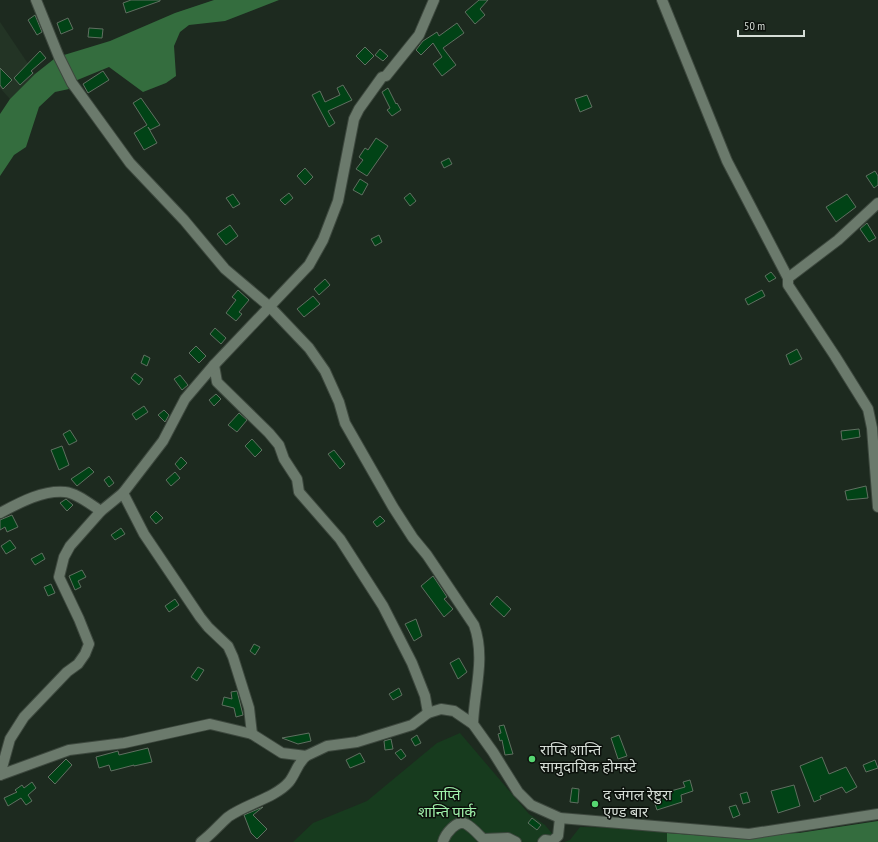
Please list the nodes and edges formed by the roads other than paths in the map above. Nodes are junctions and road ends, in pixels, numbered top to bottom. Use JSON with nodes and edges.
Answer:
{"nodes":[{"id":1,"x":36,"y":0,"type":"edge"},
{"id":2,"x":434,"y":0,"type":"edge"},
{"id":3,"x":662,"y":0,"type":"edge"},
{"id":4,"x":878,"y":203,"type":"edge"},
{"id":5,"x":788,"y":278,"type":"junction"},
{"id":6,"x":270,"y":307,"type":"junction"},
{"id":7,"x":214,"y":364,"type":"junction"},
{"id":8,"x":123,"y":493,"type":"junction"},
{"id":9,"x":878,"y":507,"type":"edge"},
{"id":10,"x":101,"y":511,"type":"junction"},
{"id":11,"x":0,"y":513,"type":"edge"},
{"id":12,"x":428,"y":713,"type":"junction"},
{"id":13,"x":473,"y":724,"type":"junction"},
{"id":14,"x":252,"y":734,"type":"junction"},
{"id":15,"x":306,"y":756,"type":"junction"},
{"id":16,"x":0,"y":775,"type":"edge"},
{"id":17,"x":878,"y":814,"type":"edge"},
{"id":18,"x":560,"y":818,"type":"junction"},
{"id":19,"x":201,"y":842,"type":"edge"},
{"id":20,"x":443,"y":842,"type":"edge"},
{"id":21,"x":516,"y":842,"type":"edge"},
{"id":22,"x":549,"y":842,"type":"edge"}],
"edges":[{"from":1,"to":6,"type":"street"},
{"from":2,"to":6,"type":"street"},
{"from":3,"to":5,"type":"street"},
{"from":4,"to":5,"type":"street"},
{"from":5,"to":9,"type":"street"},
{"from":6,"to":7,"type":"street"},
{"from":6,"to":13,"type":"street"},
{"from":7,"to":8,"type":"street"},
{"from":7,"to":12,"type":"street"},
{"from":8,"to":10,"type":"street"},
{"from":8,"to":14,"type":"street"},
{"from":10,"to":11,"type":"street"},
{"from":10,"to":16,"type":"street"},
{"from":12,"to":13,"type":"street"},
{"from":12,"to":15,"type":"street"},
{"from":13,"to":18,"type":"street"},
{"from":14,"to":15,"type":"street"},
{"from":14,"to":16,"type":"street"},
{"from":15,"to":19,"type":"street"},
{"from":17,"to":18,"type":"street"},
{"from":18,"to":22,"type":"street"},
{"from":20,"to":21,"type":"street"}]}
